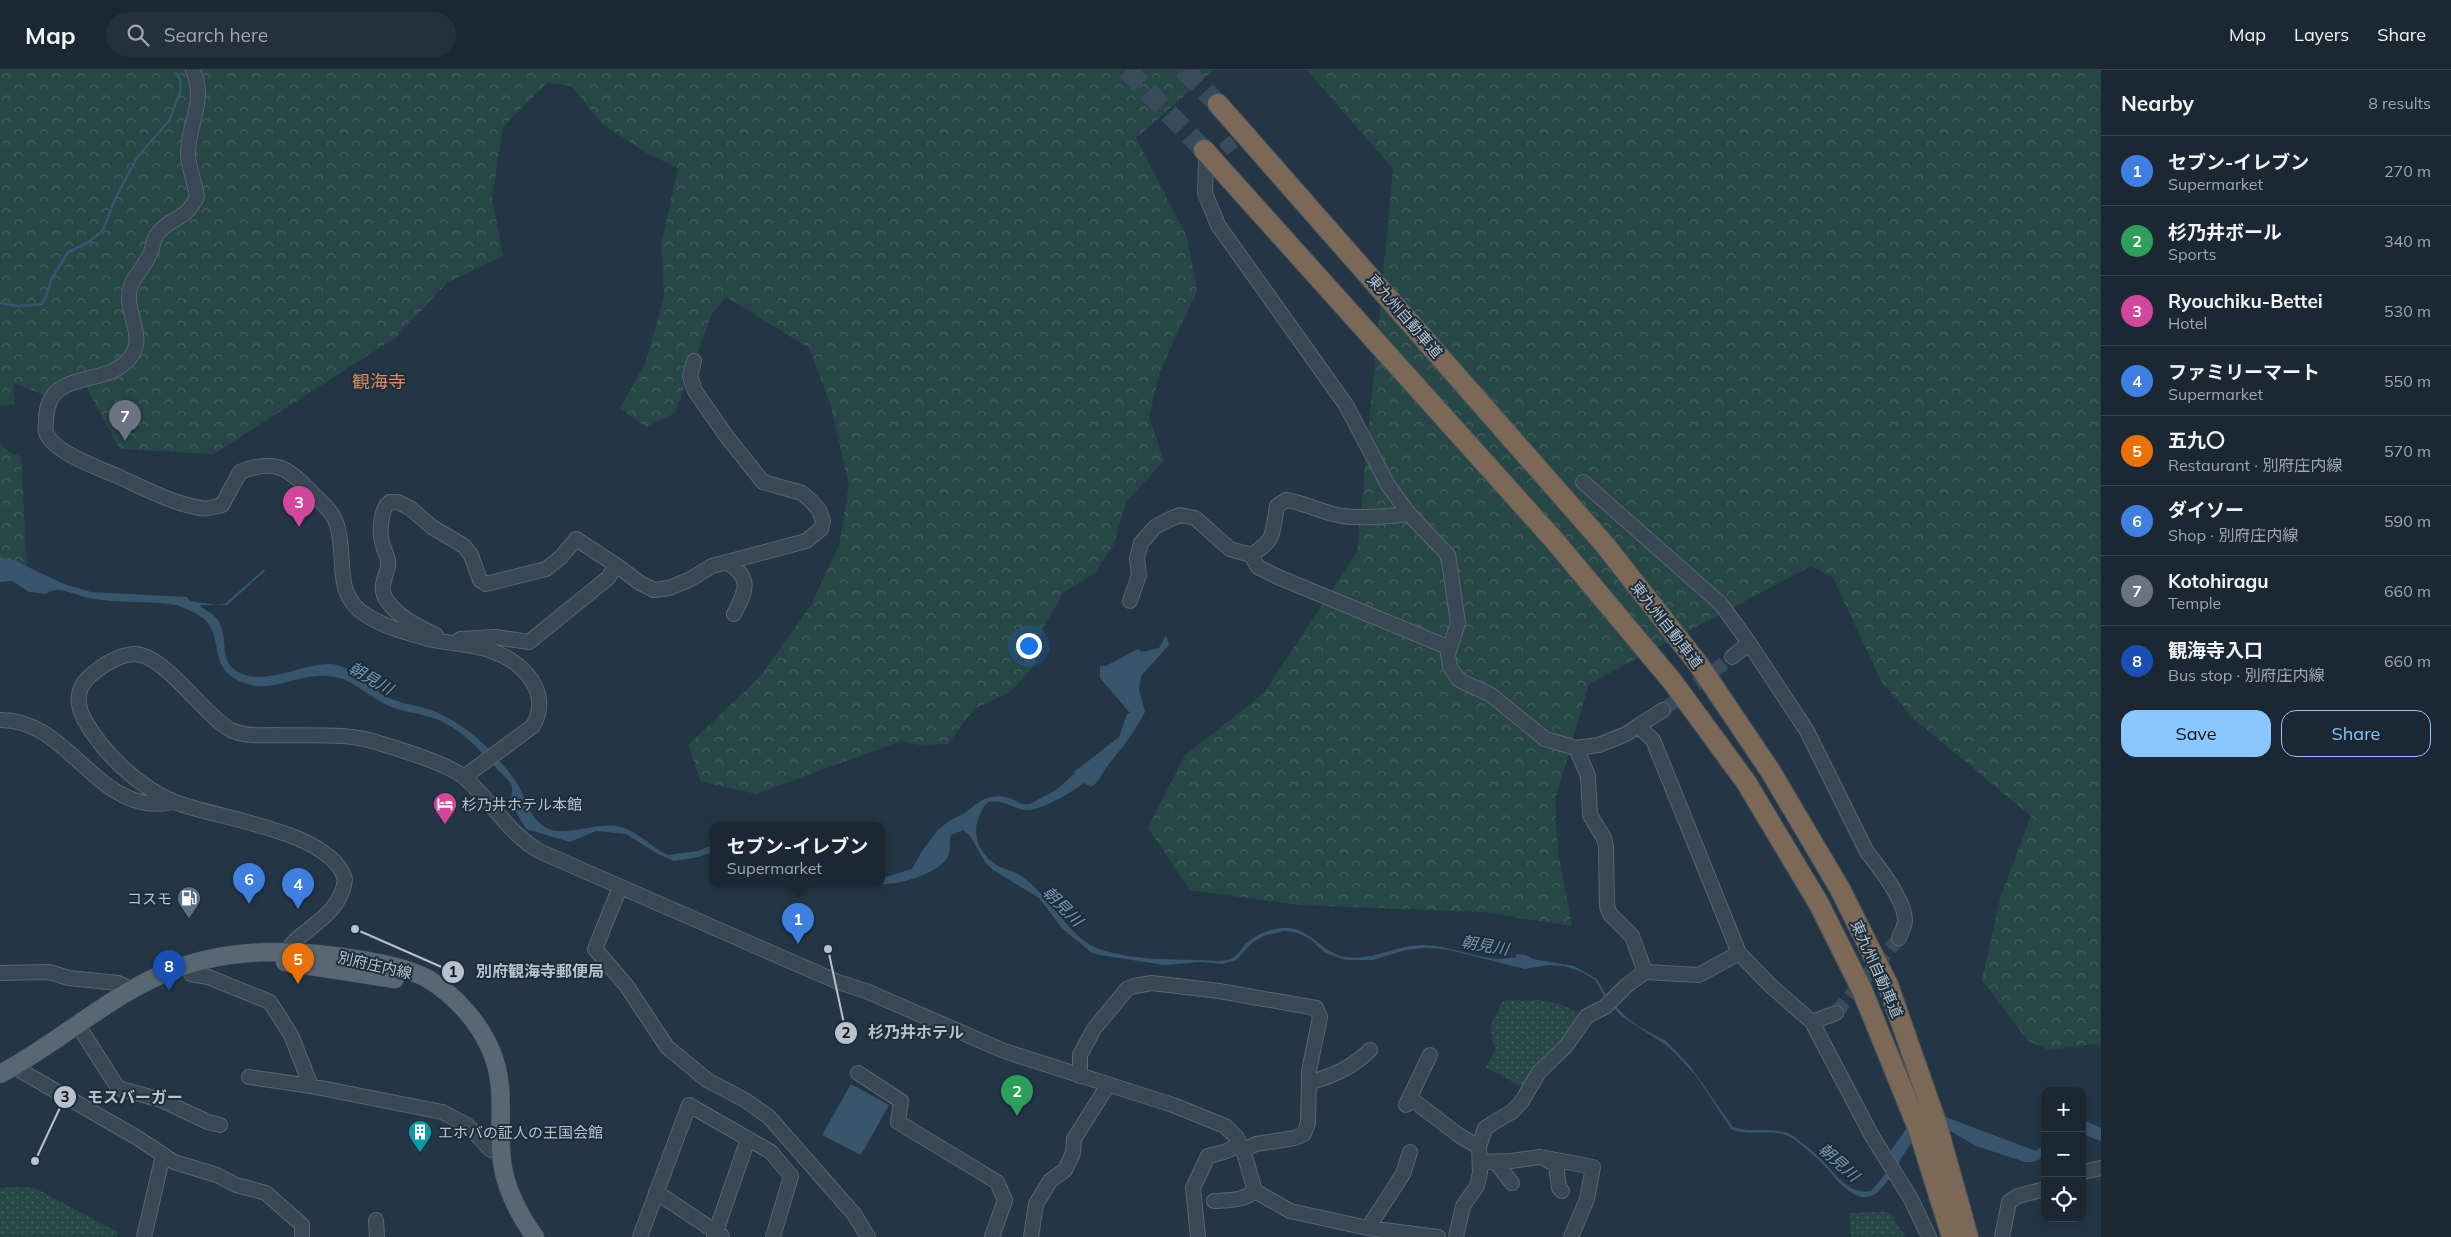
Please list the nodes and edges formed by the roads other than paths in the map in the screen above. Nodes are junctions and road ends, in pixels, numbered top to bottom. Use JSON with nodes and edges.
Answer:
{"nodes":[{"id":1,"x":193,"y":70,"type":"edge"},
{"id":2,"x":1218,"y":104,"type":"tunnel mouth"},
{"id":3,"x":1205,"y":156,"type":"joint"},
{"id":4,"x":694,"y":361,"type":"dead end"},
{"id":5,"x":1582,"y":482,"type":"dead end"},
{"id":6,"x":1409,"y":514,"type":"junction"},
{"id":7,"x":1251,"y":555,"type":"junction"},
{"id":8,"x":726,"y":562,"type":"junction"},
{"id":9,"x":616,"y":565,"type":"junction"},
{"id":10,"x":1130,"y":601,"type":"dead end"},
{"id":11,"x":734,"y":614,"type":"dead end"},
{"id":12,"x":451,"y":642,"type":"junction"},
{"id":13,"x":1750,"y":643,"type":"junction"},
{"id":14,"x":1450,"y":648,"type":"junction"},
{"id":15,"x":1732,"y":657,"type":"tunnel mouth"},
{"id":16,"x":1663,"y":710,"type":"tunnel mouth"},
{"id":17,"x":0,"y":720,"type":"edge"},
{"id":18,"x":1638,"y":726,"type":"junction"},
{"id":19,"x":1576,"y":748,"type":"junction"},
{"id":20,"x":466,"y":775,"type":"junction"},
{"id":21,"x":175,"y":802,"type":"junction"},
{"id":22,"x":620,"y":888,"type":"junction"},
{"id":23,"x":1900,"y":938,"type":"tunnel mouth"},
{"id":24,"x":1739,"y":953,"type":"junction"},
{"id":25,"x":285,"y":957,"type":"junction"},
{"id":26,"x":1645,"y":972,"type":"junction"},
{"id":27,"x":0,"y":974,"type":"edge"},
{"id":28,"x":191,"y":974,"type":"junction"},
{"id":29,"x":133,"y":990,"type":"junction"},
{"id":30,"x":1836,"y":1013,"type":"tunnel mouth"},
{"id":31,"x":1812,"y":1022,"type":"junction"},
{"id":32,"x":83,"y":1033,"type":"junction"},
{"id":33,"x":1370,"y":1050,"type":"dead end"},
{"id":34,"x":1430,"y":1055,"type":"dead end"},
{"id":35,"x":21,"y":1072,"type":"junction"},
{"id":36,"x":858,"y":1073,"type":"dead end"},
{"id":37,"x":0,"y":1074,"type":"edge"},
{"id":38,"x":1080,"y":1076,"type":"junction"},
{"id":39,"x":250,"y":1077,"type":"dead end"},
{"id":40,"x":1309,"y":1079,"type":"junction"},
{"id":41,"x":0,"y":1084,"type":"edge"},
{"id":42,"x":1108,"y":1085,"type":"junction"},
{"id":43,"x":311,"y":1086,"type":"junction"},
{"id":44,"x":220,"y":1125,"type":"dead end"},
{"id":45,"x":748,"y":1139,"type":"junction"},
{"id":46,"x":1241,"y":1147,"type":"junction"},
{"id":47,"x":1479,"y":1147,"type":"junction"},
{"id":48,"x":491,"y":1150,"type":"junction"},
{"id":49,"x":1410,"y":1152,"type":"dead end"},
{"id":50,"x":163,"y":1156,"type":"junction"},
{"id":51,"x":1540,"y":1157,"type":"junction"},
{"id":52,"x":1480,"y":1162,"type":"junction"},
{"id":53,"x":1496,"y":1162,"type":"junction"},
{"id":54,"x":2101,"y":1168,"type":"edge"},
{"id":55,"x":2086,"y":1171,"type":"edge"},
{"id":56,"x":1943,"y":1178,"type":"junction"},
{"id":57,"x":1512,"y":1183,"type":"dead end"},
{"id":58,"x":2041,"y":1190,"type":"edge"},
{"id":59,"x":656,"y":1192,"type":"junction"},
{"id":60,"x":1255,"y":1192,"type":"junction"},
{"id":61,"x":1562,"y":1192,"type":"dead end"},
{"id":62,"x":1214,"y":1201,"type":"dead end"},
{"id":63,"x":376,"y":1220,"type":"dead end"},
{"id":64,"x":1368,"y":1228,"type":"junction"},
{"id":65,"x":1395,"y":1234,"type":"edge"},
{"id":66,"x":718,"y":1236,"type":"edge"},
{"id":67,"x":144,"y":1237,"type":"edge"},
{"id":68,"x":302,"y":1237,"type":"edge"},
{"id":69,"x":377,"y":1237,"type":"edge"},
{"id":70,"x":524,"y":1237,"type":"edge"},
{"id":71,"x":535,"y":1237,"type":"edge"},
{"id":72,"x":640,"y":1237,"type":"edge"},
{"id":73,"x":773,"y":1237,"type":"edge"},
{"id":74,"x":868,"y":1237,"type":"edge"},
{"id":75,"x":992,"y":1237,"type":"edge"},
{"id":76,"x":1031,"y":1237,"type":"edge"},
{"id":77,"x":1198,"y":1237,"type":"edge"},
{"id":78,"x":1438,"y":1237,"type":"edge"},
{"id":79,"x":1456,"y":1237,"type":"edge"},
{"id":80,"x":1571,"y":1237,"type":"edge"},
{"id":81,"x":1929,"y":1237,"type":"edge"},
{"id":82,"x":1952,"y":1237,"type":"edge"},
{"id":83,"x":1968,"y":1237,"type":"edge"},
{"id":84,"x":2002,"y":1237,"type":"edge"}],
"edges":[{"from":1,"to":12,"type":"street"},
{"from":2,"to":56,"type":"highway","name":"東九州自動車道"},
{"from":3,"to":6,"type":"street"},
{"from":3,"to":56,"type":"highway","name":"東九州自動車道"},
{"from":4,"to":8,"type":"street"},
{"from":5,"to":13,"type":"street"},
{"from":6,"to":7,"type":"street"},
{"from":6,"to":14,"type":"street"},
{"from":7,"to":10,"type":"street"},
{"from":7,"to":14,"type":"street"},
{"from":8,"to":9,"type":"street"},
{"from":8,"to":11,"type":"street"},
{"from":9,"to":12,"type":"street"},
{"from":9,"to":12,"type":"street"},
{"from":12,"to":20,"type":"street"},
{"from":13,"to":15,"type":"street"},
{"from":13,"to":23,"type":"street"},
{"from":14,"to":19,"type":"street"},
{"from":16,"to":18,"type":"street"},
{"from":17,"to":21,"type":"street"},
{"from":18,"to":19,"type":"street"},
{"from":18,"to":24,"type":"street"},
{"from":19,"to":26,"type":"street"},
{"from":20,"to":21,"type":"street"},
{"from":20,"to":22,"type":"street"},
{"from":21,"to":25,"type":"street"},
{"from":22,"to":38,"type":"street"},
{"from":22,"to":74,"type":"street"},
{"from":24,"to":26,"type":"street"},
{"from":24,"to":31,"type":"street"},
{"from":25,"to":28,"type":"main road","name":"別府庄内線"},
{"from":25,"to":29,"type":"main road","name":"別府庄内線"},
{"from":25,"to":48,"type":"main road","name":"別府庄内線"},
{"from":25,"to":71,"type":"main road","name":"別府庄内線"},
{"from":26,"to":47,"type":"street"},
{"from":27,"to":29,"type":"street"},
{"from":28,"to":32,"type":"main road","name":"別府庄内線"},
{"from":28,"to":43,"type":"street"},
{"from":29,"to":37,"type":"main road","name":"別府庄内線"},
{"from":30,"to":31,"type":"street"},
{"from":31,"to":81,"type":"street"},
{"from":32,"to":35,"type":"main road","name":"別府庄内線"},
{"from":32,"to":44,"type":"street"},
{"from":33,"to":40,"type":"street"},
{"from":34,"to":47,"type":"street"},
{"from":35,"to":41,"type":"main road","name":"別府庄内線"},
{"from":35,"to":50,"type":"street"},
{"from":36,"to":75,"type":"street"},
{"from":38,"to":40,"type":"street"},
{"from":38,"to":42,"type":"street"},
{"from":39,"to":43,"type":"street"},
{"from":40,"to":46,"type":"street"},
{"from":42,"to":46,"type":"street"},
{"from":42,"to":76,"type":"street"},
{"from":43,"to":48,"type":"street"},
{"from":45,"to":59,"type":"street"},
{"from":45,"to":66,"type":"street"},
{"from":45,"to":73,"type":"street"},
{"from":46,"to":60,"type":"street"},
{"from":46,"to":77,"type":"street"},
{"from":47,"to":52,"type":"street"},
{"from":48,"to":70,"type":"main road","name":"別府庄内線"},
{"from":49,"to":64,"type":"street"},
{"from":50,"to":67,"type":"street"},
{"from":50,"to":68,"type":"street"},
{"from":51,"to":53,"type":"street"},
{"from":51,"to":61,"type":"street"},
{"from":51,"to":80,"type":"street"},
{"from":52,"to":53,"type":"street"},
{"from":52,"to":79,"type":"street"},
{"from":53,"to":57,"type":"street"},
{"from":54,"to":55,"type":"street"},
{"from":56,"to":82,"type":"highway","name":"東九州自動車道"},
{"from":56,"to":83,"type":"highway","name":"東九州自動車道"},
{"from":58,"to":84,"type":"street"},
{"from":59,"to":66,"type":"street"},
{"from":59,"to":72,"type":"street"},
{"from":60,"to":62,"type":"street"},
{"from":60,"to":64,"type":"street"},
{"from":63,"to":69,"type":"street"},
{"from":64,"to":65,"type":"street"},
{"from":65,"to":78,"type":"street"}]}
